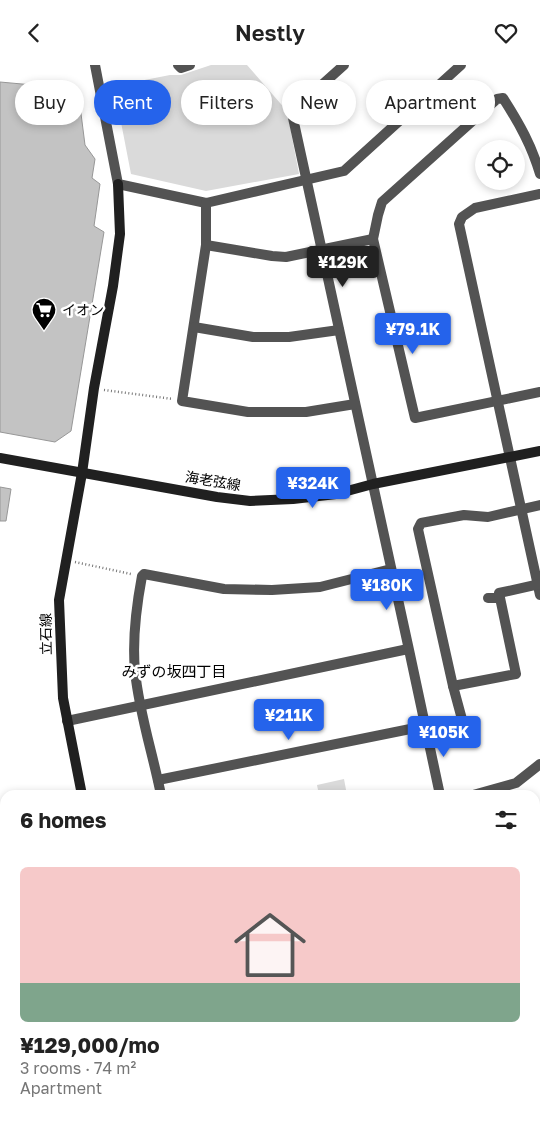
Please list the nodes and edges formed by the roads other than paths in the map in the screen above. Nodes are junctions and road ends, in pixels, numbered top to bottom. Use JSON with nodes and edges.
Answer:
{"nodes":[{"id":1,"x":95,"y":65,"type":"edge"},
{"id":2,"x":178,"y":65,"type":"edge"},
{"id":3,"x":190,"y":65,"type":"edge"},
{"id":4,"x":344,"y":65,"type":"edge"},
{"id":5,"x":456,"y":67,"type":"edge"},
{"id":6,"x":540,"y":174,"type":"edge"},
{"id":7,"x":307,"y":179,"type":"junction"},
{"id":8,"x":118,"y":184,"type":"junction"},
{"id":9,"x":540,"y":194,"type":"edge"},
{"id":10,"x":206,"y":203,"type":"junction"},
{"id":11,"x":373,"y":239,"type":"junction"},
{"id":12,"x":206,"y":245,"type":"junction"},
{"id":13,"x":323,"y":250,"type":"junction"},
{"id":14,"x":194,"y":327,"type":"junction"},
{"id":15,"x":339,"y":331,"type":"junction"},
{"id":16,"x":540,"y":392,"type":"edge"},
{"id":17,"x":498,"y":401,"type":"junction"},
{"id":18,"x":355,"y":404,"type":"junction"},
{"id":19,"x":540,"y":451,"type":"edge"},
{"id":20,"x":0,"y":458,"type":"edge"},
{"id":21,"x":509,"y":458,"type":"junction"},
{"id":22,"x":82,"y":473,"type":"junction"},
{"id":23,"x":373,"y":484,"type":"junction"},
{"id":24,"x":540,"y":505,"type":"edge"},
{"id":25,"x":521,"y":509,"type":"junction"},
{"id":26,"x":391,"y":569,"type":"junction"},
{"id":27,"x":539,"y":588,"type":"edge"},
{"id":28,"x":488,"y":598,"type":"dead end"},
{"id":29,"x":500,"y":598,"type":"junction"},
{"id":30,"x":408,"y":649,"type":"junction"},
{"id":31,"x":453,"y":686,"type":"junction"},
{"id":32,"x":140,"y":705,"type":"junction"},
{"id":33,"x":67,"y":721,"type":"junction"},
{"id":34,"x":425,"y":726,"type":"junction"},
{"id":35,"x":466,"y":734,"type":"dead end"},
{"id":36,"x":540,"y":764,"type":"edge"},
{"id":37,"x":158,"y":781,"type":"junction"},
{"id":38,"x":81,"y":790,"type":"edge"},
{"id":39,"x":160,"y":790,"type":"edge"},
{"id":40,"x":439,"y":790,"type":"edge"},
{"id":41,"x":492,"y":790,"type":"edge"}],
"edges":[{"from":1,"to":8,"type":"street"},
{"from":2,"to":3,"type":"street"},
{"from":4,"to":7,"type":"street"},
{"from":5,"to":7,"type":"street"},
{"from":6,"to":11,"type":"street"},
{"from":7,"to":10,"type":"street"},
{"from":7,"to":13,"type":"street"},
{"from":8,"to":10,"type":"street"},
{"from":8,"to":22,"type":"street","name":"立石線"},
{"from":9,"to":17,"type":"street"},
{"from":10,"to":12,"type":"street"},
{"from":11,"to":13,"type":"street"},
{"from":11,"to":17,"type":"street"},
{"from":12,"to":13,"type":"street"},
{"from":12,"to":14,"type":"street"},
{"from":13,"to":15,"type":"street"},
{"from":14,"to":15,"type":"street"},
{"from":14,"to":18,"type":"street"},
{"from":15,"to":18,"type":"street"},
{"from":16,"to":17,"type":"street"},
{"from":17,"to":21,"type":"street"},
{"from":18,"to":23,"type":"street"},
{"from":19,"to":21,"type":"street","name":"海老弦線"},
{"from":20,"to":22,"type":"street","name":"海老弦線"},
{"from":21,"to":23,"type":"street","name":"海老弦線"},
{"from":21,"to":25,"type":"street"},
{"from":22,"to":23,"type":"street","name":"海老弦線"},
{"from":22,"to":33,"type":"street","name":"立石線"},
{"from":23,"to":26,"type":"street"},
{"from":24,"to":25,"type":"street"},
{"from":25,"to":27,"type":"street"},
{"from":25,"to":31,"type":"street"},
{"from":26,"to":30,"type":"street"},
{"from":26,"to":32,"type":"street"},
{"from":27,"to":29,"type":"street"},
{"from":28,"to":29,"type":"street"},
{"from":29,"to":31,"type":"street"},
{"from":30,"to":32,"type":"street"},
{"from":30,"to":34,"type":"street"},
{"from":31,"to":35,"type":"street"},
{"from":32,"to":33,"type":"street"},
{"from":32,"to":37,"type":"street"},
{"from":33,"to":38,"type":"street","name":"立石線"},
{"from":34,"to":37,"type":"street"},
{"from":34,"to":40,"type":"street"},
{"from":36,"to":41,"type":"street"},
{"from":37,"to":39,"type":"street"}]}
